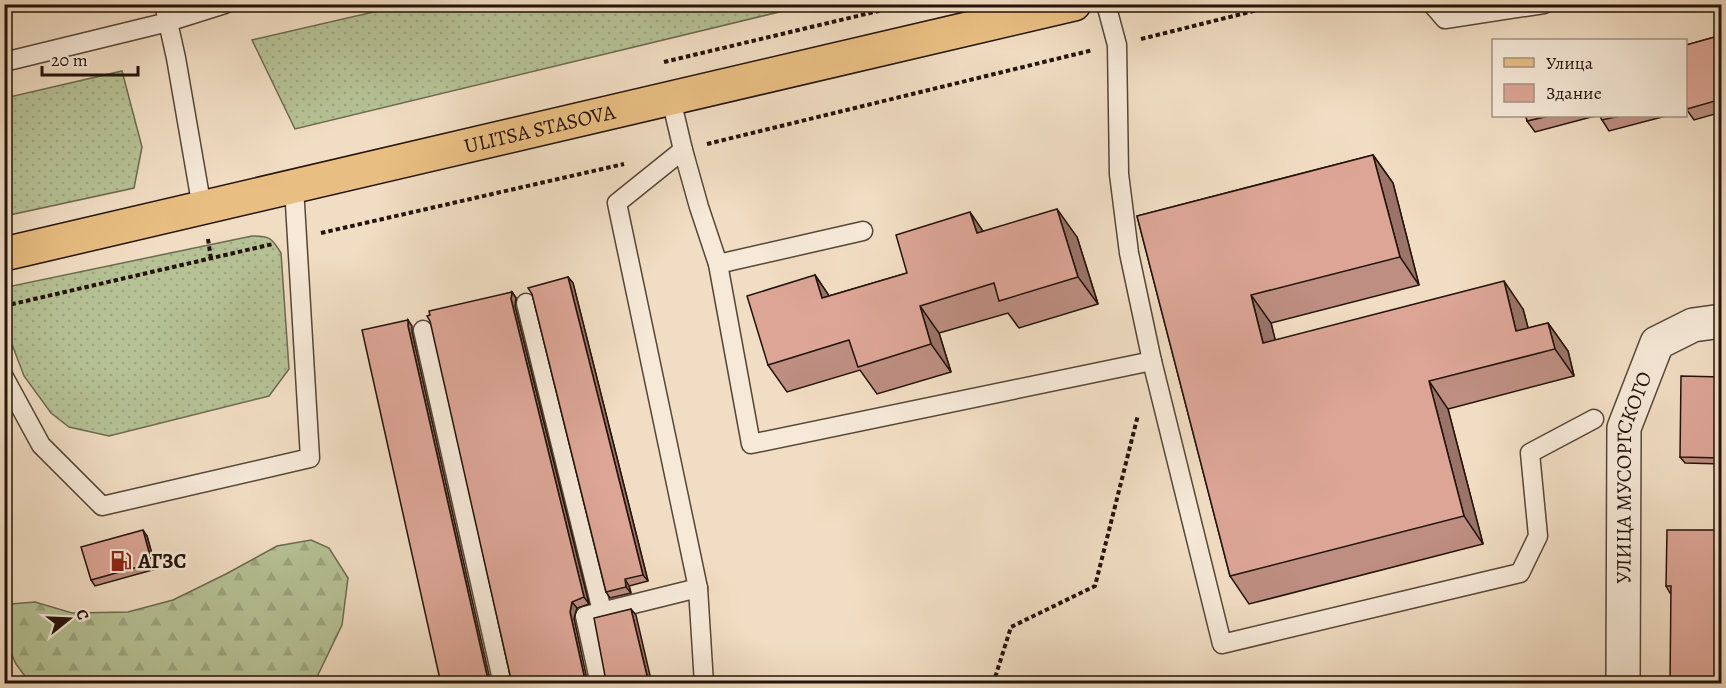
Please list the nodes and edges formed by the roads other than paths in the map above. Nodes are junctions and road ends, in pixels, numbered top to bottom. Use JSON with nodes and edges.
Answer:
{"nodes":[{"id":1,"x":225,"y":4,"type":"edge"},
{"id":2,"x":1074,"y":4,"type":"edge"},
{"id":3,"x":1106,"y":4,"type":"edge"},
{"id":4,"x":1432,"y":4,"type":"edge"},
{"id":5,"x":1544,"y":4,"type":"edge"},
{"id":6,"x":166,"y":13,"type":"edge"},
{"id":7,"x":4,"y":62,"type":"edge"},
{"id":8,"x":671,"y":99,"type":"junction"},
{"id":9,"x":683,"y":150,"type":"junction"},
{"id":10,"x":294,"y":187,"type":"junction"},
{"id":11,"x":202,"y":208,"type":"junction"},
{"id":12,"x":863,"y":231,"type":"dead end"},
{"id":13,"x":4,"y":254,"type":"edge"},
{"id":14,"x":718,"y":264,"type":"junction"},
{"id":15,"x":526,"y":303,"type":"dead end"},
{"id":16,"x":1722,"y":321,"type":"edge"},
{"id":17,"x":423,"y":330,"type":"dead end"},
{"id":18,"x":1152,"y":361,"type":"junction"},
{"id":19,"x":4,"y":377,"type":"edge"},
{"id":20,"x":1594,"y":419,"type":"dead end"},
{"id":21,"x":698,"y":588,"type":"junction"},
{"id":22,"x":602,"y":611,"type":"junction"},
{"id":23,"x":503,"y":684,"type":"edge"},
{"id":24,"x":600,"y":684,"type":"edge"},
{"id":25,"x":704,"y":684,"type":"edge"},
{"id":26,"x":1623,"y":684,"type":"edge"}],
"edges":[{"from":1,"to":6,"type":"lane"},
{"from":2,"to":8,"type":"main road","name":"ULITSA STASOVA"},
{"from":3,"to":18,"type":"lane"},
{"from":4,"to":5,"type":"lane"},
{"from":6,"to":7,"type":"lane"},
{"from":6,"to":11,"type":"lane"},
{"from":8,"to":9,"type":"lane"},
{"from":8,"to":10,"type":"main road","name":"ULITSA STASOVA"},
{"from":9,"to":14,"type":"lane"},
{"from":9,"to":21,"type":"lane"},
{"from":10,"to":11,"type":"main road","name":"ULITSA STASOVA"},
{"from":10,"to":19,"type":"lane"},
{"from":11,"to":13,"type":"main road","name":"ULITSA STASOVA"},
{"from":12,"to":14,"type":"lane"},
{"from":14,"to":18,"type":"lane"},
{"from":15,"to":22,"type":"lane"},
{"from":16,"to":26,"type":"street","name":"УЛИЦА МУСОРГСКОГО"},
{"from":17,"to":23,"type":"lane"},
{"from":18,"to":20,"type":"lane"},
{"from":21,"to":22,"type":"lane"},
{"from":21,"to":25,"type":"lane"},
{"from":22,"to":24,"type":"lane"}]}
